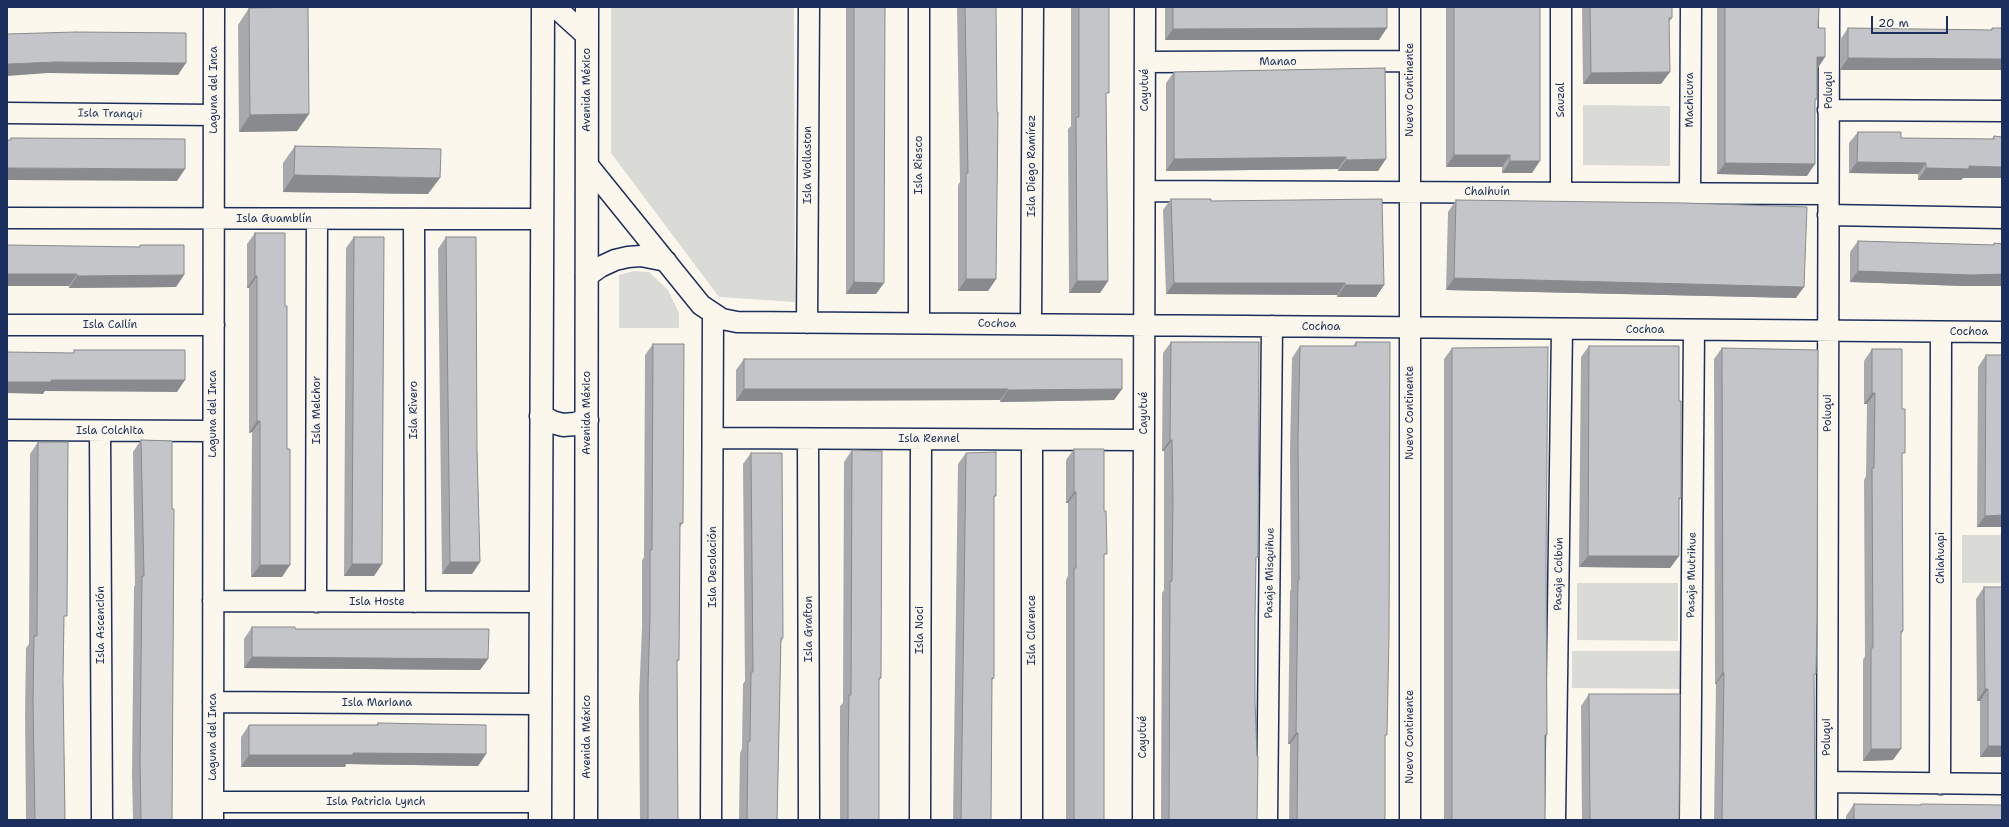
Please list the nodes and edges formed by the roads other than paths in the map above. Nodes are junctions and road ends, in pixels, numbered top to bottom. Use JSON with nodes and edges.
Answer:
{"nodes":[{"id":1,"x":214,"y":7,"type":"edge"},
{"id":2,"x":543,"y":7,"type":"edge"},
{"id":3,"x":555,"y":7,"type":"edge"},
{"id":4,"x":587,"y":7,"type":"edge"},
{"id":5,"x":809,"y":7,"type":"edge"},
{"id":6,"x":919,"y":7,"type":"edge"},
{"id":7,"x":1033,"y":7,"type":"edge"},
{"id":8,"x":1145,"y":7,"type":"edge"},
{"id":9,"x":1410,"y":7,"type":"edge"},
{"id":10,"x":1561,"y":7,"type":"edge"},
{"id":11,"x":1691,"y":7,"type":"edge"},
{"id":12,"x":1829,"y":7,"type":"edge"},
{"id":13,"x":587,"y":36,"type":"junction"},
{"id":14,"x":1410,"y":61,"type":"junction"},
{"id":15,"x":1145,"y":62,"type":"junction"},
{"id":16,"x":1828,"y":110,"type":"junction"},
{"id":17,"x":2002,"y":111,"type":"edge"},
{"id":18,"x":7,"y":113,"type":"edge"},
{"id":19,"x":214,"y":115,"type":"junction"},
{"id":20,"x":587,"y":164,"type":"junction"},
{"id":21,"x":1145,"y":191,"type":"junction"},
{"id":22,"x":1410,"y":192,"type":"junction"},
{"id":23,"x":1560,"y":193,"type":"junction"},
{"id":24,"x":1690,"y":194,"type":"junction"},
{"id":25,"x":1828,"y":194,"type":"junction"},
{"id":26,"x":1828,"y":215,"type":"junction"},
{"id":27,"x":7,"y":218,"type":"edge"},
{"id":28,"x":214,"y":218,"type":"junction"},
{"id":29,"x":2002,"y":218,"type":"edge"},
{"id":30,"x":317,"y":219,"type":"junction"},
{"id":31,"x":414,"y":219,"type":"junction"},
{"id":32,"x":542,"y":219,"type":"junction"},
{"id":33,"x":666,"y":261,"type":"junction"},
{"id":34,"x":586,"y":277,"type":"junction"},
{"id":35,"x":714,"y":314,"type":"junction"},
{"id":36,"x":807,"y":323,"type":"junction"},
{"id":37,"x":919,"y":323,"type":"junction"},
{"id":38,"x":1032,"y":324,"type":"junction"},
{"id":39,"x":7,"y":325,"type":"edge"},
{"id":40,"x":214,"y":325,"type":"junction"},
{"id":41,"x":1144,"y":325,"type":"junction"},
{"id":42,"x":1272,"y":326,"type":"junction"},
{"id":43,"x":1409,"y":327,"type":"junction"},
{"id":44,"x":1562,"y":329,"type":"junction"},
{"id":45,"x":1694,"y":330,"type":"junction"},
{"id":46,"x":1828,"y":331,"type":"junction"},
{"id":47,"x":1941,"y":332,"type":"junction"},
{"id":48,"x":2002,"y":332,"type":"edge"},
{"id":49,"x":541,"y":416,"type":"junction"},
{"id":50,"x":587,"y":420,"type":"junction"},
{"id":51,"x":7,"y":430,"type":"edge"},
{"id":52,"x":100,"y":431,"type":"junction"},
{"id":53,"x":213,"y":431,"type":"junction"},
{"id":54,"x":713,"y":438,"type":"junction"},
{"id":55,"x":808,"y":439,"type":"junction"},
{"id":56,"x":921,"y":439,"type":"junction"},
{"id":57,"x":1032,"y":440,"type":"junction"},
{"id":58,"x":1144,"y":440,"type":"junction"},
{"id":59,"x":213,"y":602,"type":"junction"},
{"id":60,"x":316,"y":602,"type":"junction"},
{"id":61,"x":415,"y":602,"type":"junction"},
{"id":62,"x":541,"y":602,"type":"junction"},
{"id":63,"x":213,"y":702,"type":"junction"},
{"id":64,"x":540,"y":704,"type":"junction"},
{"id":65,"x":1827,"y":782,"type":"junction"},
{"id":66,"x":1940,"y":784,"type":"junction"},
{"id":67,"x":2002,"y":784,"type":"edge"},
{"id":68,"x":213,"y":811,"type":"edge"},
{"id":69,"x":540,"y":811,"type":"edge"},
{"id":70,"x":102,"y":820,"type":"edge"},
{"id":71,"x":586,"y":820,"type":"edge"},
{"id":72,"x":711,"y":820,"type":"edge"},
{"id":73,"x":809,"y":820,"type":"edge"},
{"id":74,"x":920,"y":820,"type":"edge"},
{"id":75,"x":1032,"y":820,"type":"edge"},
{"id":76,"x":1143,"y":820,"type":"edge"},
{"id":77,"x":1267,"y":820,"type":"edge"},
{"id":78,"x":1410,"y":820,"type":"edge"},
{"id":79,"x":1555,"y":820,"type":"edge"},
{"id":80,"x":1690,"y":820,"type":"edge"},
{"id":81,"x":1827,"y":820,"type":"edge"}],
"edges":[{"from":1,"to":19,"type":"street","name":"Laguna del Inca"},
{"from":2,"to":32,"type":"street"},
{"from":3,"to":13,"type":"street"},
{"from":4,"to":13,"type":"street","name":"Avenida México"},
{"from":5,"to":36,"type":"street","name":"Isla Wollaston"},
{"from":6,"to":37,"type":"street","name":"Isla Riesco"},
{"from":7,"to":38,"type":"street","name":"Isla Diego Ramírez"},
{"from":8,"to":15,"type":"street","name":"Cayutué"},
{"from":9,"to":14,"type":"street","name":"Nuevo Continente"},
{"from":10,"to":23,"type":"street","name":"Sauzal"},
{"from":11,"to":24,"type":"street","name":"Machicura"},
{"from":12,"to":16,"type":"street","name":"Poluqui"},
{"from":13,"to":20,"type":"street","name":"Avenida México"},
{"from":14,"to":15,"type":"street","name":"Manao"},
{"from":14,"to":22,"type":"street","name":"Nuevo Continente"},
{"from":15,"to":21,"type":"street","name":"Cayutué"},
{"from":16,"to":17,"type":"street"},
{"from":16,"to":25,"type":"street","name":"Poluqui"},
{"from":18,"to":19,"type":"street","name":"Isla Tranqui"},
{"from":19,"to":28,"type":"street","name":"Laguna del Inca"},
{"from":20,"to":33,"type":"street","name":"Cochoa"},
{"from":20,"to":34,"type":"street","name":"Avenida México"},
{"from":21,"to":22,"type":"street","name":"Chaihuín"},
{"from":21,"to":41,"type":"street","name":"Cayutué"},
{"from":22,"to":23,"type":"street","name":"Chaihuín"},
{"from":22,"to":43,"type":"street","name":"Nuevo Continente"},
{"from":23,"to":24,"type":"street","name":"Chaihuín"},
{"from":24,"to":25,"type":"street","name":"Chaihuín"},
{"from":25,"to":26,"type":"street","name":"Poluqui"},
{"from":26,"to":29,"type":"street"},
{"from":26,"to":46,"type":"street","name":"Poluqui"},
{"from":27,"to":28,"type":"street","name":"Isla Guamblín"},
{"from":28,"to":30,"type":"street","name":"Isla Guamblín"},
{"from":28,"to":40,"type":"street","name":"Laguna del Inca"},
{"from":30,"to":31,"type":"street","name":"Isla Guamblín"},
{"from":30,"to":60,"type":"street","name":"Isla Melchor"},
{"from":31,"to":32,"type":"street","name":"Isla Guamblín"},
{"from":31,"to":61,"type":"street","name":"Isla Rivero"},
{"from":32,"to":49,"type":"street"},
{"from":33,"to":34,"type":"street"},
{"from":33,"to":35,"type":"street","name":"Cochoa"},
{"from":34,"to":50,"type":"street","name":"Avenida México"},
{"from":35,"to":36,"type":"street","name":"Cochoa"},
{"from":35,"to":54,"type":"street","name":"Isla Desolación"},
{"from":36,"to":37,"type":"street","name":"Cochoa"},
{"from":37,"to":38,"type":"street","name":"Cochoa"},
{"from":38,"to":41,"type":"street","name":"Cochoa"},
{"from":39,"to":40,"type":"street","name":"Isla Cailín"},
{"from":40,"to":53,"type":"street","name":"Laguna del Inca"},
{"from":41,"to":42,"type":"street","name":"Cochoa"},
{"from":41,"to":58,"type":"street","name":"Cayutué"},
{"from":42,"to":43,"type":"street","name":"Cochoa"},
{"from":42,"to":77,"type":"street","name":"Pasaje Misquihue"},
{"from":43,"to":44,"type":"street","name":"Cochoa"},
{"from":43,"to":78,"type":"street","name":"Nuevo Continente"},
{"from":44,"to":45,"type":"street","name":"Cochoa"},
{"from":44,"to":79,"type":"street","name":"Pasaje Colbún"},
{"from":45,"to":46,"type":"street","name":"Cochoa"},
{"from":45,"to":80,"type":"street","name":"Pasaje Mutrihue"},
{"from":46,"to":47,"type":"street","name":"Cochoa"},
{"from":46,"to":65,"type":"street","name":"Poluqui"},
{"from":47,"to":48,"type":"street","name":"Cochoa"},
{"from":47,"to":66,"type":"street","name":"Chiahuapi"},
{"from":49,"to":50,"type":"street"},
{"from":49,"to":62,"type":"street"},
{"from":50,"to":71,"type":"street","name":"Avenida México"},
{"from":51,"to":52,"type":"street","name":"Isla Colchita"},
{"from":52,"to":53,"type":"street","name":"Isla Colchita"},
{"from":52,"to":70,"type":"street","name":"Isla Ascención"},
{"from":53,"to":59,"type":"street","name":"Laguna del Inca"},
{"from":54,"to":55,"type":"street","name":"Isla Rennel"},
{"from":54,"to":72,"type":"street","name":"Isla Desolación"},
{"from":55,"to":56,"type":"street","name":"Isla Rennel"},
{"from":55,"to":73,"type":"street","name":"Isla Grafton"},
{"from":56,"to":57,"type":"street","name":"Isla Rennel"},
{"from":56,"to":74,"type":"street","name":"Isla Noci"},
{"from":57,"to":58,"type":"street","name":"Isla Rennel"},
{"from":57,"to":75,"type":"street","name":"Isla Clarence"},
{"from":58,"to":76,"type":"street","name":"Cayutué"},
{"from":59,"to":60,"type":"street","name":"Isla Hoste"},
{"from":59,"to":63,"type":"street","name":"Laguna del Inca"},
{"from":60,"to":61,"type":"street","name":"Isla Hoste"},
{"from":61,"to":62,"type":"street","name":"Isla Hoste"},
{"from":62,"to":64,"type":"street"},
{"from":63,"to":64,"type":"street","name":"Isla Mariana"},
{"from":63,"to":68,"type":"street","name":"Laguna del Inca"},
{"from":64,"to":69,"type":"street"},
{"from":65,"to":66,"type":"street"},
{"from":65,"to":81,"type":"street","name":"Poluqui"},
{"from":66,"to":67,"type":"street"},
{"from":68,"to":69,"type":"street","name":"Isla Patricia Lynch"}]}
